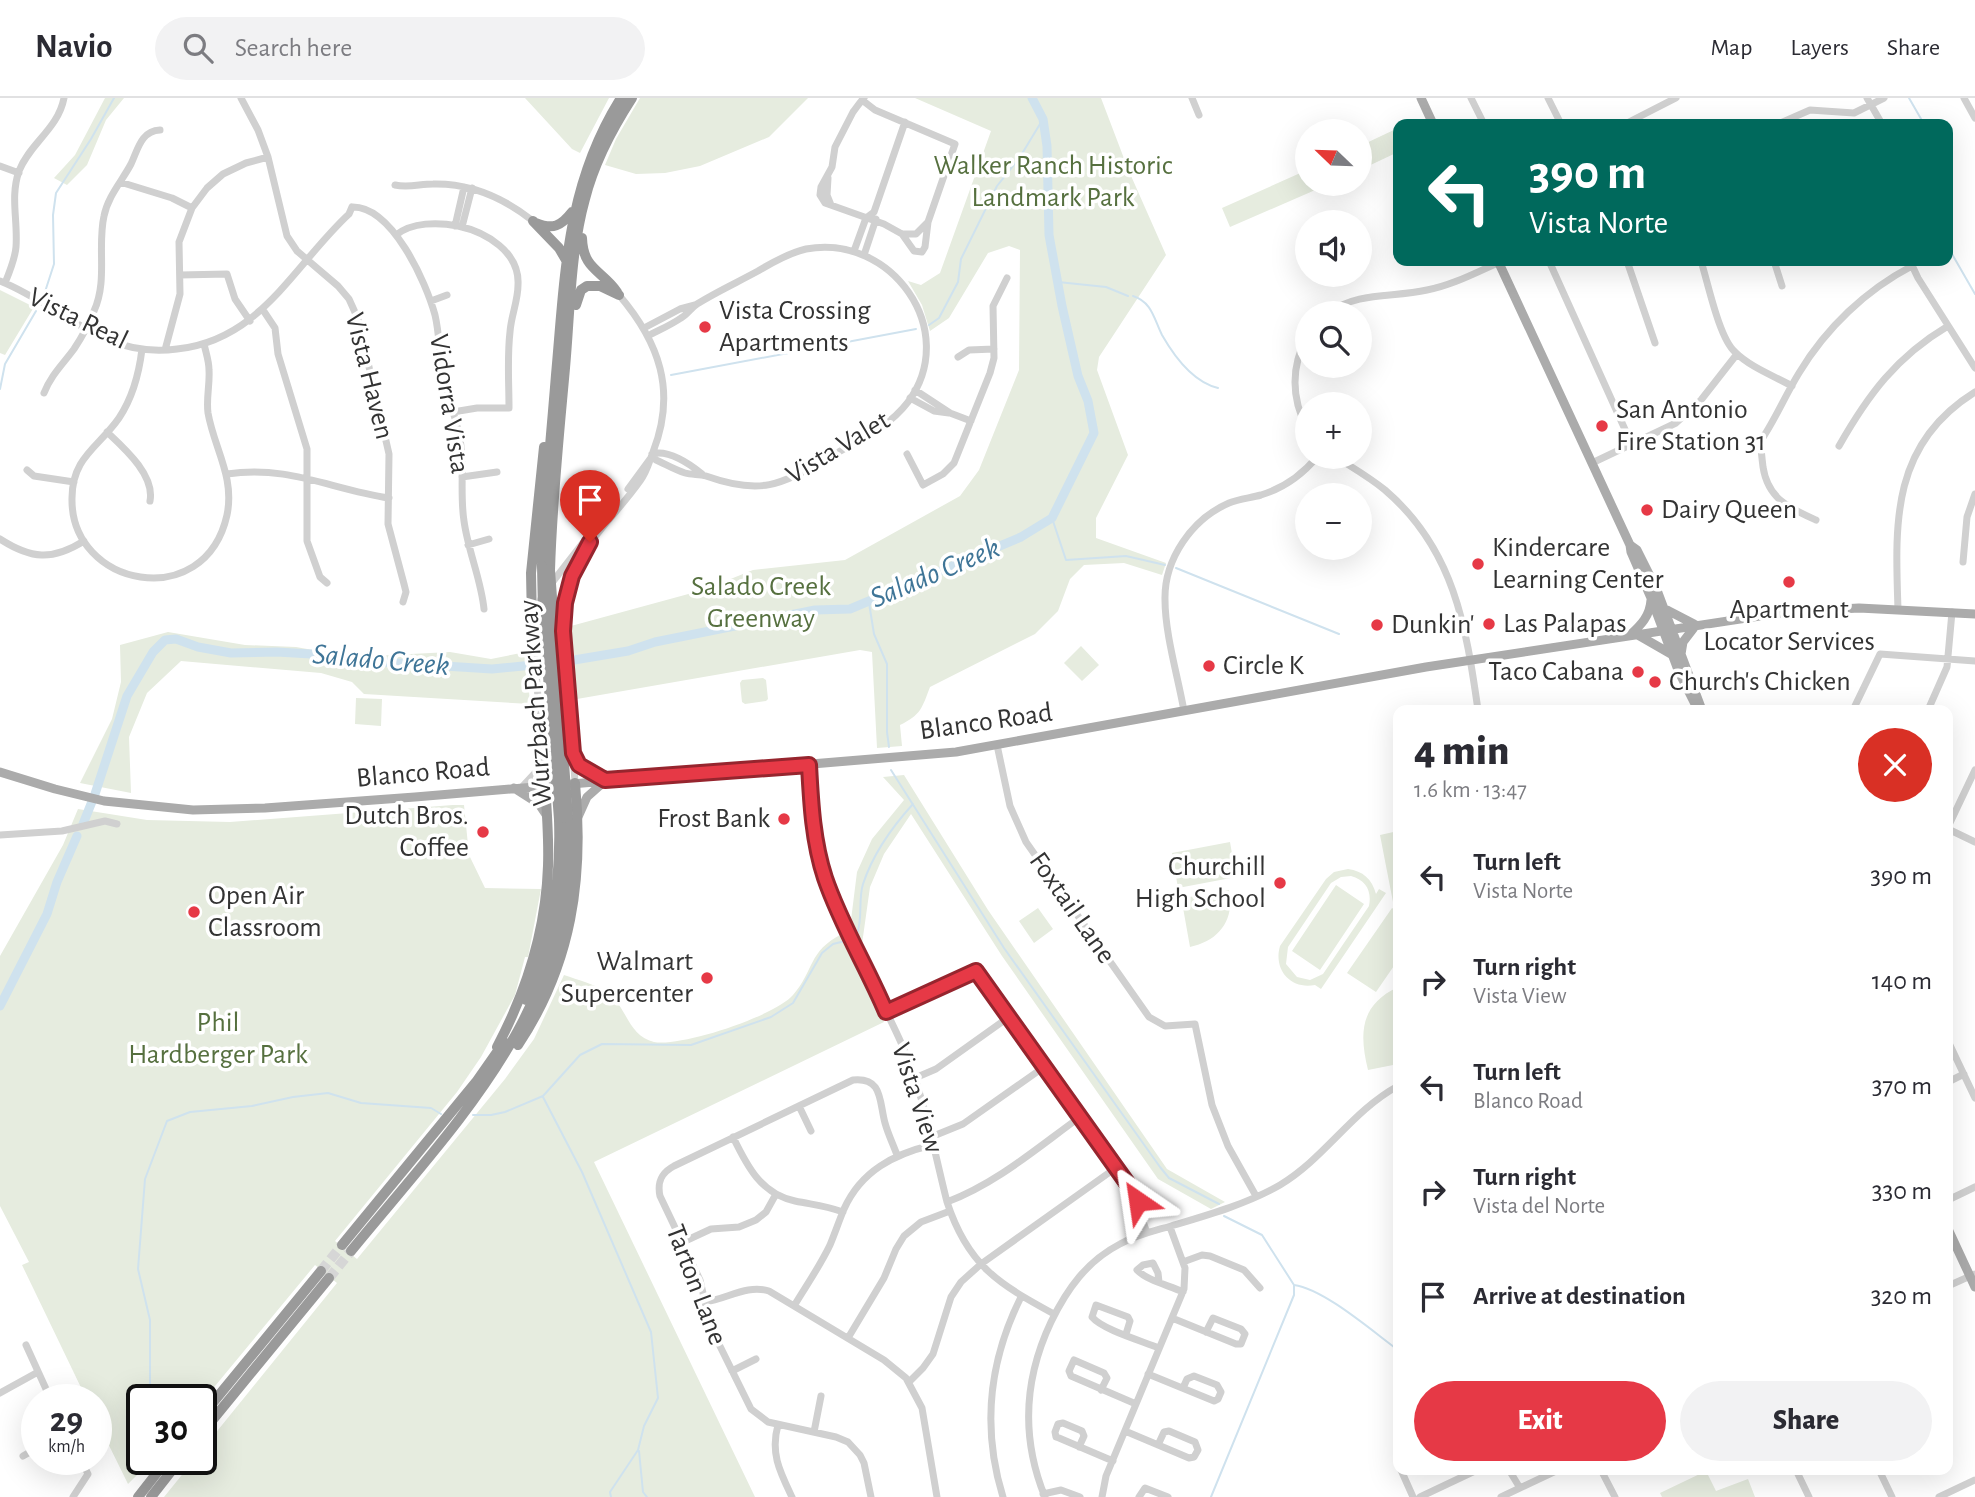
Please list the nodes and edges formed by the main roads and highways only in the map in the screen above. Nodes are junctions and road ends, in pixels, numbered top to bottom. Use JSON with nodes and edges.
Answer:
{"nodes":[{"id":1,"x":621,"y":98,"type":"edge"},
{"id":2,"x":632,"y":98,"type":"edge"},
{"id":3,"x":1421,"y":98,"type":"edge"},
{"id":4,"x":1431,"y":119,"type":"edge"},
{"id":5,"x":593,"y":161,"type":"junction"},
{"id":6,"x":578,"y":213,"type":"junction"},
{"id":7,"x":566,"y":260,"type":"junction"},
{"id":8,"x":1501,"y":266,"type":"edge"},
{"id":9,"x":556,"y":379,"type":"junction"},
{"id":10,"x":562,"y":404,"type":"junction"},
{"id":11,"x":1630,"y":545,"type":"junction"},
{"id":12,"x":546,"y":568,"type":"junction"},
{"id":13,"x":1651,"y":598,"type":"junction"},
{"id":14,"x":1665,"y":609,"type":"junction"},
{"id":15,"x":1975,"y":614,"type":"edge"},
{"id":16,"x":1696,"y":625,"type":"junction"},
{"id":17,"x":533,"y":627,"type":"road end"},
{"id":18,"x":1668,"y":630,"type":"junction"},
{"id":19,"x":1632,"y":635,"type":"junction"},
{"id":20,"x":1677,"y":656,"type":"junction"},
{"id":21,"x":1698,"y":705,"type":"edge"},
{"id":22,"x":0,"y":772,"type":"edge"},
{"id":23,"x":605,"y":780,"type":"junction"},
{"id":24,"x":575,"y":783,"type":"junction"},
{"id":25,"x":545,"y":785,"type":"junction"},
{"id":26,"x":518,"y":788,"type":"junction"},
{"id":27,"x":547,"y":816,"type":"junction"},
{"id":28,"x":571,"y":816,"type":"junction"},
{"id":29,"x":487,"y":1068,"type":"junction"},
{"id":30,"x":1953,"y":1238,"type":"edge"},
{"id":31,"x":1973,"y":1275,"type":"edge"},
{"id":32,"x":1975,"y":1287,"type":"edge"},
{"id":33,"x":217,"y":1400,"type":"edge"},
{"id":34,"x":217,"y":1413,"type":"edge"},
{"id":35,"x":155,"y":1475,"type":"edge"},
{"id":36,"x":168,"y":1475,"type":"edge"},
{"id":37,"x":138,"y":1497,"type":"edge"},
{"id":38,"x":151,"y":1497,"type":"edge"}],
"edges":[{"from":1,"to":5,"type":"highway","name":"Wurzbach Parkway"},
{"from":2,"to":5,"type":"highway","name":"Wurzbach Parkway"},
{"from":3,"to":4,"type":"main road"},
{"from":5,"to":6,"type":"highway","name":"Wurzbach Parkway"},
{"from":6,"to":7,"type":"highway","name":"Wurzbach Parkway"},
{"from":6,"to":7,"type":"highway"},
{"from":6,"to":10,"type":"highway","name":"Wurzbach Parkway"},
{"from":6,"to":10,"type":"highway"},
{"from":7,"to":9,"type":"highway","name":"Wurzbach Parkway"},
{"from":8,"to":11,"type":"main road"},
{"from":9,"to":12,"type":"highway","name":"Wurzbach Parkway"},
{"from":9,"to":17,"type":"highway"},
{"from":10,"to":12,"type":"highway","name":"Wurzbach Parkway"},
{"from":11,"to":13,"type":"main road"},
{"from":11,"to":14,"type":"main road"},
{"from":12,"to":28,"type":"highway","name":"Wurzbach Parkway","bridge":true},
{"from":13,"to":18,"type":"main road"},
{"from":13,"to":19,"type":"main road"},
{"from":14,"to":16,"type":"main road"},
{"from":14,"to":18,"type":"main road"},
{"from":15,"to":16,"type":"main road","name":"Blanco Road"},
{"from":16,"to":18,"type":"main road","name":"Blanco Road"},
{"from":16,"to":20,"type":"main road"},
{"from":18,"to":19,"type":"main road","name":"Blanco Road"},
{"from":18,"to":20,"type":"main road"},
{"from":19,"to":20,"type":"main road"},
{"from":19,"to":23,"type":"main road","name":"Blanco Road"},
{"from":20,"to":21,"type":"main road"},
{"from":22,"to":26,"type":"main road","name":"Blanco Road"},
{"from":23,"to":24,"type":"main road","name":"Blanco Road"},
{"from":23,"to":28,"type":"main road"},
{"from":24,"to":25,"type":"main road","name":"Blanco Road"},
{"from":24,"to":28,"type":"highway"},
{"from":25,"to":26,"type":"main road","name":"Blanco Road"},
{"from":25,"to":27,"type":"highway"},
{"from":26,"to":27,"type":"main road"},
{"from":27,"to":28,"type":"highway"},
{"from":27,"to":29,"type":"highway"},
{"from":28,"to":29,"type":"highway","name":"Wurzbach Parkway"},
{"from":28,"to":29,"type":"highway","name":"Wurzbach Parkway"},
{"from":30,"to":31,"type":"main road"},
{"from":31,"to":32,"type":"main road"},
{"from":33,"to":34,"type":"highway"},
{"from":35,"to":37,"type":"highway"},
{"from":36,"to":38,"type":"highway"}]}
